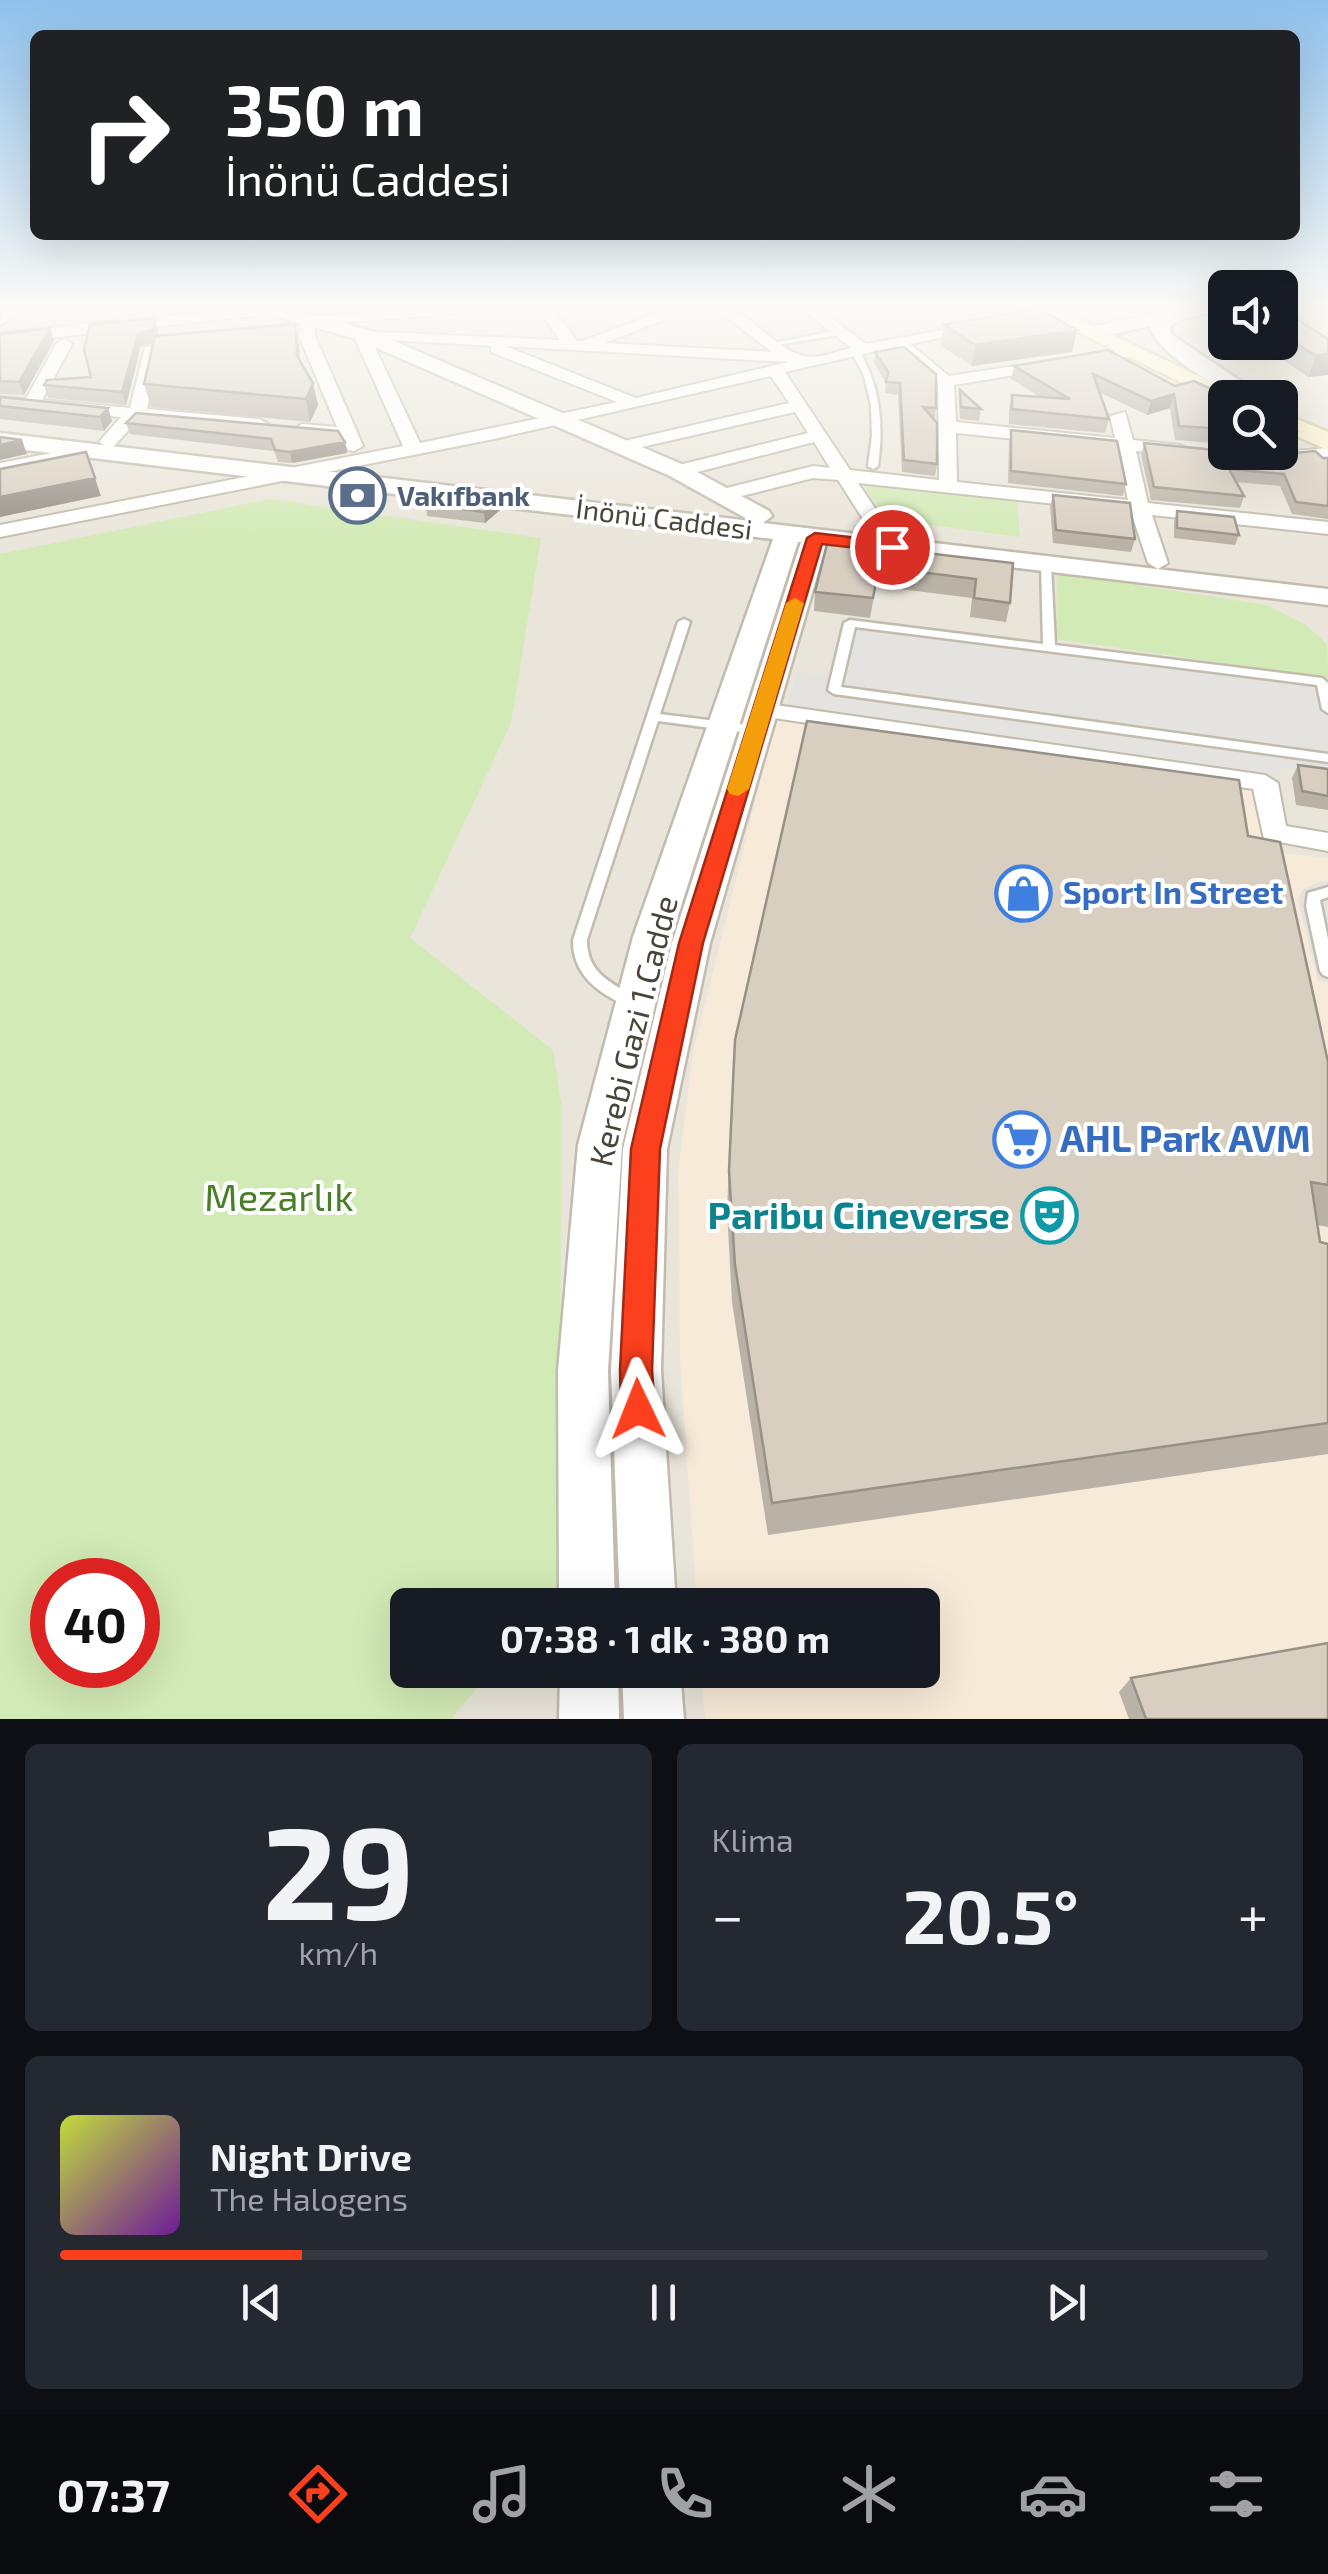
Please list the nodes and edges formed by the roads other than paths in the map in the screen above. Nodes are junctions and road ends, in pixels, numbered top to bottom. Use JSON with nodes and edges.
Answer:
{"nodes":[{"id":1,"x":41,"y":386,"type":"edge"},
{"id":2,"x":144,"y":386,"type":"edge"},
{"id":3,"x":330,"y":386,"type":"edge"},
{"id":4,"x":384,"y":386,"type":"edge"},
{"id":5,"x":481,"y":386,"type":"edge"},
{"id":6,"x":593,"y":386,"type":"edge"},
{"id":7,"x":699,"y":386,"type":"edge"},
{"id":8,"x":792,"y":386,"type":"edge"},
{"id":9,"x":869,"y":386,"type":"edge"},
{"id":10,"x":946,"y":386,"type":"edge"},
{"id":11,"x":0,"y":402,"type":"edge"},
{"id":12,"x":32,"y":403,"type":"junction"},
{"id":13,"x":635,"y":403,"type":"junction"},
{"id":14,"x":800,"y":406,"type":"junction"},
{"id":15,"x":135,"y":412,"type":"junction"},
{"id":16,"x":1298,"y":414,"type":"edge"},
{"id":17,"x":1120,"y":416,"type":"dead end"},
{"id":18,"x":560,"y":420,"type":"junction"},
{"id":19,"x":272,"y":426,"type":"edge"},
{"id":20,"x":948,"y":426,"type":"junction"},
{"id":21,"x":291,"y":428,"type":"edge"},
{"id":22,"x":1298,"y":428,"type":"edge"},
{"id":23,"x":1328,"y":428,"type":"edge"},
{"id":24,"x":0,"y":431,"type":"edge"},
{"id":25,"x":350,"y":434,"type":"junction"},
{"id":26,"x":816,"y":436,"type":"junction"},
{"id":27,"x":0,"y":440,"type":"edge"},
{"id":28,"x":1328,"y":442,"type":"edge"},
{"id":29,"x":100,"y":446,"type":"junction"},
{"id":30,"x":1126,"y":446,"type":"junction"},
{"id":31,"x":620,"y":447,"type":"junction"},
{"id":32,"x":413,"y":448,"type":"junction"},
{"id":33,"x":1197,"y":452,"type":"edge"},
{"id":34,"x":1328,"y":453,"type":"edge"},
{"id":35,"x":1298,"y":456,"type":"edge"},
{"id":36,"x":359,"y":466,"type":"junction"},
{"id":37,"x":872,"y":466,"type":"dead end"},
{"id":38,"x":320,"y":468,"type":"junction"},
{"id":39,"x":0,"y":469,"type":"edge"},
{"id":40,"x":678,"y":471,"type":"junction"},
{"id":41,"x":281,"y":474,"type":"junction"},
{"id":42,"x":842,"y":474,"type":"junction"},
{"id":43,"x":948,"y":484,"type":"junction"},
{"id":44,"x":726,"y":494,"type":"junction"},
{"id":45,"x":1139,"y":506,"type":"junction"},
{"id":46,"x":1328,"y":528,"type":"edge"},
{"id":47,"x":787,"y":529,"type":"junction"},
{"id":48,"x":878,"y":529,"type":"junction"},
{"id":49,"x":0,"y":532,"type":"edge"},
{"id":50,"x":1158,"y":563,"type":"junction"},
{"id":51,"x":1046,"y":564,"type":"junction"},
{"id":52,"x":1328,"y":584,"type":"edge"},
{"id":53,"x":1256,"y":588,"type":"junction"},
{"id":54,"x":1328,"y":597,"type":"edge"},
{"id":55,"x":684,"y":622,"type":"dead end"},
{"id":56,"x":1328,"y":625,"type":"edge"},
{"id":57,"x":1049,"y":648,"type":"junction"},
{"id":58,"x":1328,"y":709,"type":"edge"},
{"id":59,"x":653,"y":716,"type":"junction"},
{"id":60,"x":743,"y":718,"type":"junction"},
{"id":61,"x":1328,"y":758,"type":"edge"},
{"id":62,"x":1328,"y":842,"type":"edge"},
{"id":63,"x":1328,"y":892,"type":"edge"},
{"id":64,"x":1328,"y":972,"type":"edge"},
{"id":65,"x":635,"y":1004,"type":"junction"},
{"id":66,"x":588,"y":1588,"type":"edge"},
{"id":67,"x":647,"y":1588,"type":"edge"},
{"id":68,"x":652,"y":1688,"type":"edge"},
{"id":69,"x":654,"y":1719,"type":"edge"}],
"edges":[{"from":1,"to":12,"type":"street"},
{"from":2,"to":15,"type":"street"},
{"from":3,"to":25,"type":"street"},
{"from":4,"to":32,"type":"street"},
{"from":5,"to":18,"type":"street"},
{"from":6,"to":13,"type":"street"},
{"from":7,"to":13,"type":"street"},
{"from":8,"to":14,"type":"street"},
{"from":9,"to":37,"type":"lane"},
{"from":10,"to":20,"type":"street"},
{"from":11,"to":12,"type":"street"},
{"from":12,"to":15,"type":"street"},
{"from":13,"to":18,"type":"street"},
{"from":14,"to":26,"type":"street"},
{"from":14,"to":31,"type":"street"},
{"from":15,"to":19,"type":"street"},
{"from":15,"to":29,"type":"street"},
{"from":16,"to":23,"type":"main road"},
{"from":17,"to":30,"type":"street"},
{"from":18,"to":31,"type":"street"},
{"from":18,"to":32,"type":"street"},
{"from":20,"to":30,"type":"street"},
{"from":20,"to":43,"type":"street"},
{"from":21,"to":25,"type":"street"},
{"from":22,"to":28,"type":"main road"},
{"from":24,"to":29,"type":"street","name":"İnönü Caddesi"},
{"from":25,"to":36,"type":"street"},
{"from":26,"to":40,"type":"street"},
{"from":26,"to":42,"type":"street"},
{"from":27,"to":29,"type":"street","name":"İnönü Caddesi"},
{"from":29,"to":38,"type":"street","name":"İnönü Caddesi"},
{"from":29,"to":39,"type":"street"},
{"from":29,"to":41,"type":"street","name":"İnönü Caddesi"},
{"from":30,"to":33,"type":"street"},
{"from":30,"to":45,"type":"street"},
{"from":31,"to":40,"type":"street"},
{"from":32,"to":36,"type":"street"},
{"from":34,"to":35,"type":"street"},
{"from":36,"to":38,"type":"street","name":"İnönü Caddesi"},
{"from":36,"to":47,"type":"street","name":"İnönü Caddesi"},
{"from":38,"to":41,"type":"street"},
{"from":40,"to":44,"type":"street"},
{"from":41,"to":47,"type":"street","name":"İnönü Caddesi"},
{"from":41,"to":49,"type":"street"},
{"from":42,"to":43,"type":"street"},
{"from":42,"to":44,"type":"street"},
{"from":42,"to":48,"type":"street"},
{"from":43,"to":45,"type":"street"},
{"from":44,"to":47,"type":"street"},
{"from":45,"to":46,"type":"street"},
{"from":45,"to":50,"type":"street"},
{"from":47,"to":48,"type":"street","name":"İnönü Caddesi"},
{"from":47,"to":51,"type":"street","name":"İnönü Caddesi"},
{"from":47,"to":60,"type":"street","name":"Kerebi Gazi 1.Cadde"},
{"from":48,"to":50,"type":"street","name":"İnönü Caddesi"},
{"from":50,"to":52,"type":"street","name":"İnönü Caddesi"},
{"from":51,"to":53,"type":"street","name":"İnönü Caddesi"},
{"from":51,"to":57,"type":"lane"},
{"from":53,"to":54,"type":"street","name":"İnönü Caddesi"},
{"from":53,"to":56,"type":"street"},
{"from":55,"to":59,"type":"lane"},
{"from":57,"to":58,"type":"lane"},
{"from":57,"to":61,"type":"lane"},
{"from":59,"to":60,"type":"lane"},
{"from":59,"to":65,"type":"lane"},
{"from":60,"to":62,"type":"street"},
{"from":60,"to":65,"type":"street","name":"Kerebi Gazi 1.Cadde"},
{"from":60,"to":67,"type":"street","name":"Kerebi Gazi 1.Cadde"},
{"from":63,"to":64,"type":"lane"},
{"from":65,"to":66,"type":"street","name":"Kerebi Gazi 1.Cadde"},
{"from":68,"to":69,"type":"street"}]}
